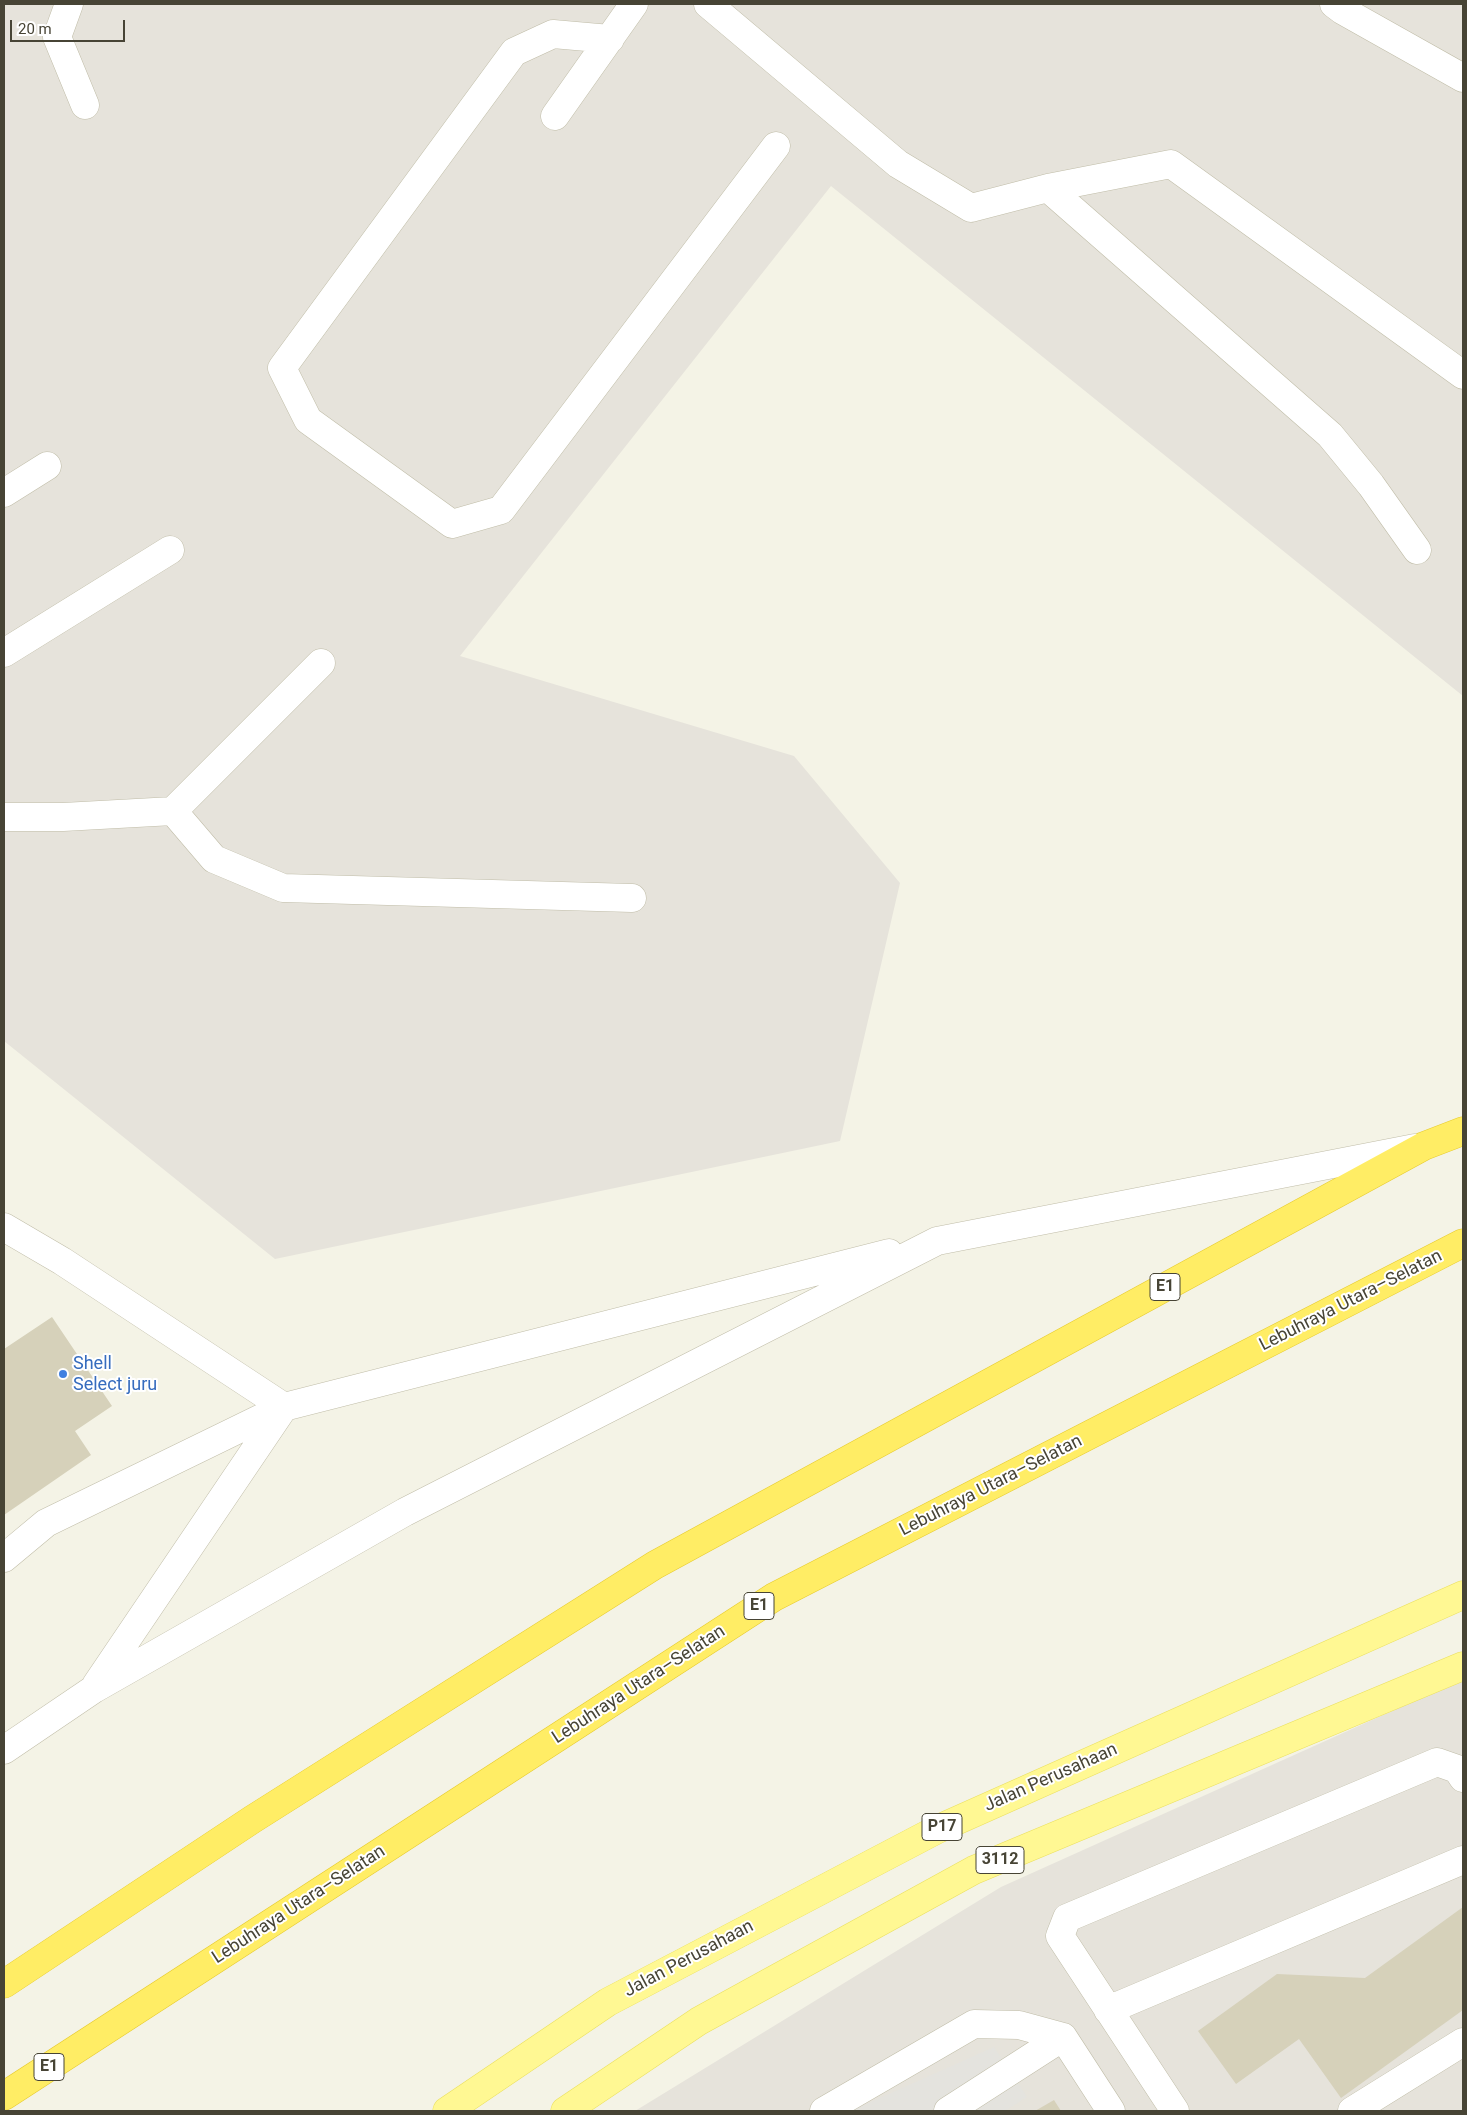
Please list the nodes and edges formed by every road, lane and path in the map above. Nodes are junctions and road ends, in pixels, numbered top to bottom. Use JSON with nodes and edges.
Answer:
{"nodes":[{"id":1,"x":68,"y":4,"type":"edge"},
{"id":2,"x":634,"y":4,"type":"edge"},
{"id":3,"x":708,"y":4,"type":"edge"},
{"id":4,"x":1334,"y":4,"type":"edge"},
{"id":5,"x":610,"y":39,"type":"junction"},
{"id":6,"x":1463,"y":78,"type":"edge"},
{"id":7,"x":85,"y":105,"type":"dead end"},
{"id":8,"x":555,"y":116,"type":"dead end"},
{"id":9,"x":776,"y":146,"type":"dead end"},
{"id":10,"x":1048,"y":188,"type":"junction"},
{"id":11,"x":1463,"y":376,"type":"edge"},
{"id":12,"x":47,"y":466,"type":"dead end"},
{"id":13,"x":4,"y":493,"type":"edge"},
{"id":14,"x":170,"y":550,"type":"dead end"},
{"id":15,"x":1417,"y":550,"type":"dead end"},
{"id":16,"x":4,"y":653,"type":"edge"},
{"id":17,"x":321,"y":664,"type":"dead end"},
{"id":18,"x":172,"y":811,"type":"junction"},
{"id":19,"x":4,"y":817,"type":"edge"},
{"id":20,"x":632,"y":898,"type":"dead end"},
{"id":21,"x":1463,"y":1130,"type":"edge"},
{"id":22,"x":1424,"y":1146,"type":"junction"},
{"id":23,"x":4,"y":1227,"type":"edge"},
{"id":24,"x":937,"y":1241,"type":"junction"},
{"id":25,"x":1463,"y":1243,"type":"edge"},
{"id":26,"x":284,"y":1407,"type":"junction"},
{"id":27,"x":4,"y":1558,"type":"edge"},
{"id":28,"x":1463,"y":1595,"type":"edge"},
{"id":29,"x":1463,"y":1666,"type":"edge"},
{"id":30,"x":94,"y":1689,"type":"junction"},
{"id":31,"x":4,"y":1750,"type":"edge"},
{"id":32,"x":1463,"y":1778,"type":"edge"},
{"id":33,"x":1463,"y":1860,"type":"edge"},
{"id":34,"x":4,"y":1984,"type":"edge"},
{"id":35,"x":1108,"y":2010,"type":"junction"},
{"id":36,"x":1063,"y":2036,"type":"junction"},
{"id":37,"x":94,"y":2038,"type":"junction"},
{"id":38,"x":1463,"y":2042,"type":"edge"},
{"id":39,"x":4,"y":2096,"type":"edge"},
{"id":40,"x":14,"y":2111,"type":"edge"},
{"id":41,"x":447,"y":2111,"type":"edge"},
{"id":42,"x":565,"y":2111,"type":"edge"},
{"id":43,"x":824,"y":2111,"type":"edge"},
{"id":44,"x":948,"y":2111,"type":"edge"},
{"id":45,"x":1111,"y":2111,"type":"edge"},
{"id":46,"x":1174,"y":2111,"type":"edge"},
{"id":47,"x":1352,"y":2111,"type":"edge"}],
"edges":[{"from":1,"to":7,"type":"street"},
{"from":2,"to":5,"type":"street"},
{"from":3,"to":10,"type":"street"},
{"from":4,"to":6,"type":"street"},
{"from":5,"to":8,"type":"street"},
{"from":5,"to":9,"type":"street"},
{"from":10,"to":11,"type":"street"},
{"from":10,"to":15,"type":"street"},
{"from":12,"to":13,"type":"street"},
{"from":14,"to":16,"type":"street"},
{"from":17,"to":18,"type":"street"},
{"from":18,"to":19,"type":"street"},
{"from":18,"to":20,"type":"street"},
{"from":21,"to":22,"type":"highway","number":"E1"},
{"from":22,"to":24,"type":"street"},
{"from":22,"to":34,"type":"highway","number":"E1"},
{"from":23,"to":26,"type":"street"},
{"from":24,"to":26,"type":"street"},
{"from":24,"to":30,"type":"street"},
{"from":25,"to":37,"type":"highway","name":"Lebuhraya Utara–Selatan","number":"E1"},
{"from":26,"to":27,"type":"street"},
{"from":26,"to":30,"type":"street"},
{"from":28,"to":41,"type":"main road","name":"Jalan Perusahaan","number":"P17"},
{"from":29,"to":42,"type":"main road","number":"3112"},
{"from":30,"to":31,"type":"street"},
{"from":32,"to":35,"type":"street"},
{"from":33,"to":35,"type":"street"},
{"from":35,"to":46,"type":"street"},
{"from":36,"to":43,"type":"street"},
{"from":36,"to":44,"type":"street"},
{"from":36,"to":45,"type":"street"},
{"from":37,"to":39,"type":"highway","name":"Lebuhraya Utara–Selatan","number":"E1"},
{"from":37,"to":40,"type":"highway"},
{"from":38,"to":47,"type":"street"}]}
